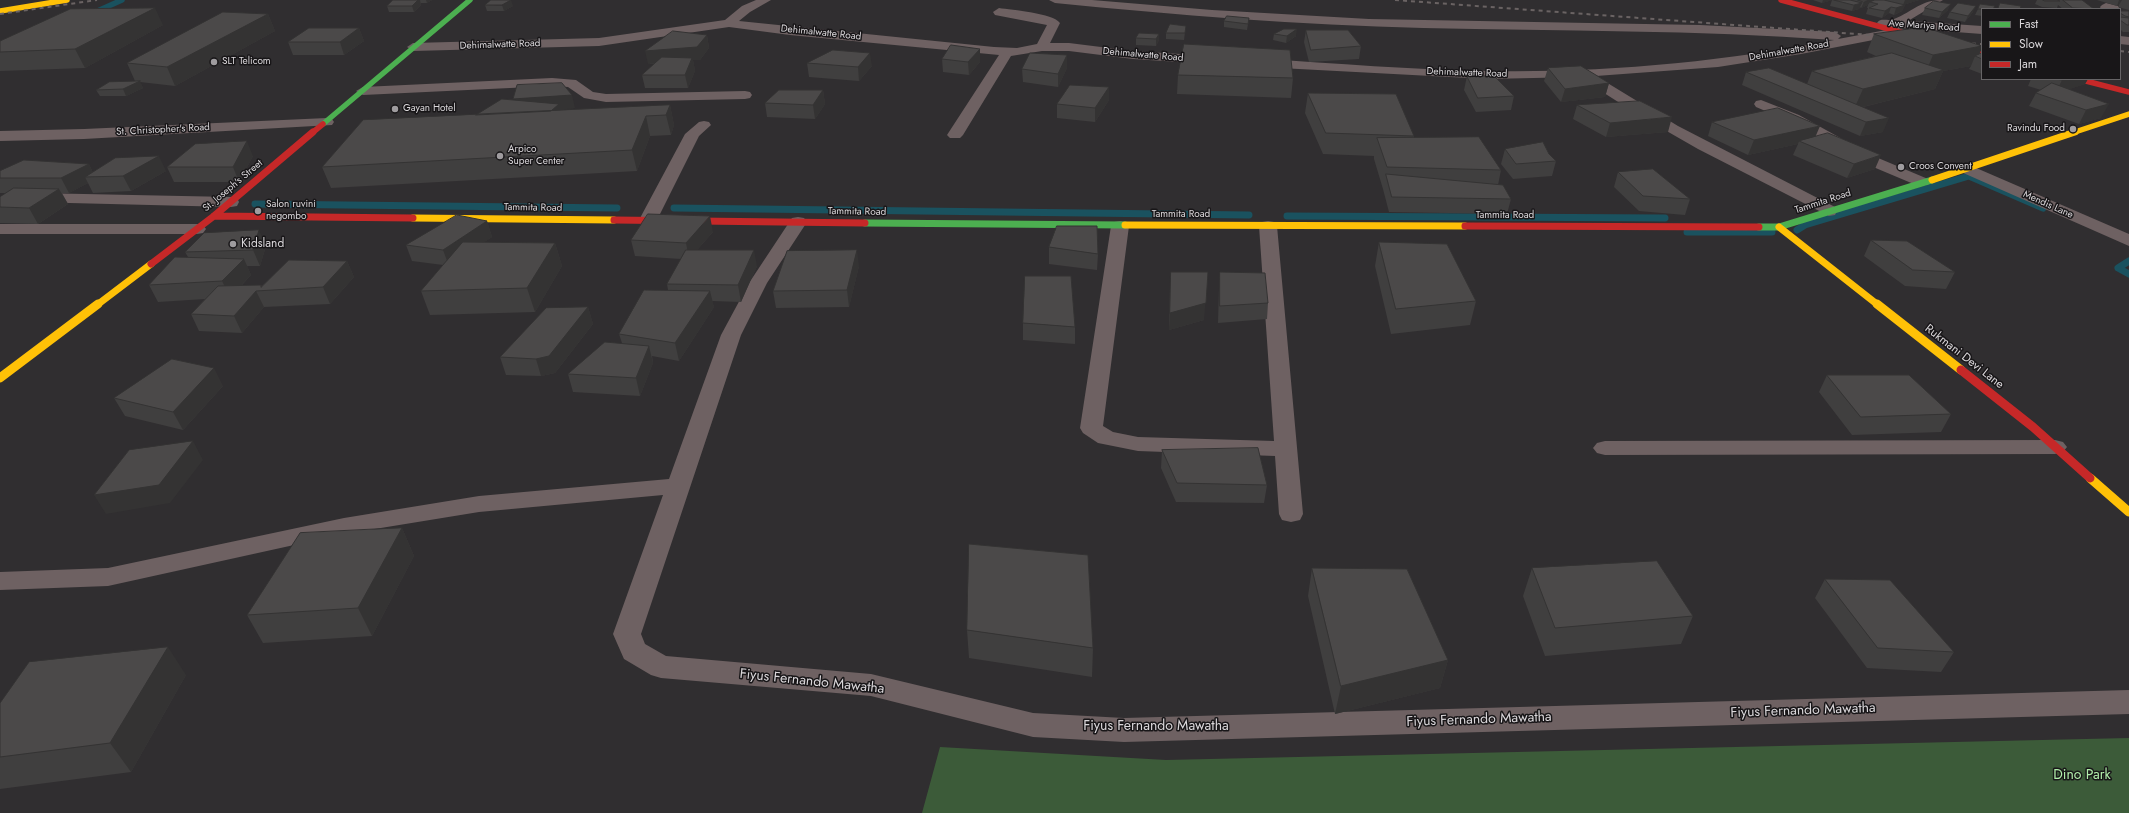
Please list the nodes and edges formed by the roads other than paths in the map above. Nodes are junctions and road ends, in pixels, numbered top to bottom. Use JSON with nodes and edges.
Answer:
{"nodes":[{"id":1,"x":67,"y":0,"type":"edge"},
{"id":2,"x":470,"y":0,"type":"edge"},
{"id":3,"x":765,"y":0,"type":"edge"},
{"id":4,"x":1056,"y":0,"type":"edge"},
{"id":5,"x":1781,"y":0,"type":"edge"},
{"id":6,"x":1937,"y":0,"type":"edge"},
{"id":7,"x":0,"y":11,"type":"edge"},
{"id":8,"x":999,"y":12,"type":"dead end"},
{"id":9,"x":729,"y":22,"type":"junction"},
{"id":10,"x":1865,"y":22,"type":"joint"},
{"id":11,"x":1897,"y":27,"type":"junction"},
{"id":12,"x":1981,"y":30,"type":"edge"},
{"id":13,"x":1863,"y":38,"type":"junction"},
{"id":14,"x":1042,"y":47,"type":"junction"},
{"id":15,"x":412,"y":48,"type":"junction"},
{"id":16,"x":1007,"y":52,"type":"junction"},
{"id":17,"x":1981,"y":54,"type":"edge"},
{"id":18,"x":1220,"y":60,"type":"edge"},
{"id":19,"x":1251,"y":62,"type":"edge"},
{"id":20,"x":1581,"y":73,"type":"junction"},
{"id":21,"x":2082,"y":80,"type":"edge"},
{"id":22,"x":363,"y":91,"type":"junction"},
{"id":23,"x":2129,"y":92,"type":"edge"},
{"id":24,"x":745,"y":94,"type":"dead end"},
{"id":25,"x":1762,"y":104,"type":"dead end"},
{"id":26,"x":2129,"y":114,"type":"edge"},
{"id":27,"x":327,"y":122,"type":"junction"},
{"id":28,"x":704,"y":126,"type":"dead end"},
{"id":29,"x":955,"y":135,"type":"dead end"},
{"id":30,"x":0,"y":136,"type":"edge"},
{"id":31,"x":1967,"y":169,"type":"junction"},
{"id":32,"x":1922,"y":182,"type":"junction"},
{"id":33,"x":21,"y":198,"type":"edge"},
{"id":34,"x":232,"y":202,"type":"junction"},
{"id":35,"x":1829,"y":211,"type":"junction"},
{"id":36,"x":214,"y":216,"type":"junction"},
{"id":37,"x":648,"y":220,"type":"junction"},
{"id":38,"x":798,"y":222,"type":"junction"},
{"id":39,"x":1120,"y":226,"type":"junction"},
{"id":40,"x":1268,"y":226,"type":"junction"},
{"id":41,"x":1779,"y":227,"type":"junction"},
{"id":42,"x":0,"y":229,"type":"edge"},
{"id":43,"x":197,"y":229,"type":"junction"},
{"id":44,"x":2129,"y":241,"type":"edge"},
{"id":45,"x":0,"y":378,"type":"edge"},
{"id":46,"x":2055,"y":447,"type":"junction"},
{"id":47,"x":1605,"y":448,"type":"dead end"},
{"id":48,"x":1286,"y":449,"type":"junction"},
{"id":49,"x":678,"y":486,"type":"junction"},
{"id":50,"x":2129,"y":512,"type":"edge"},
{"id":51,"x":1291,"y":514,"type":"dead end"},
{"id":52,"x":0,"y":581,"type":"edge"},
{"id":53,"x":2129,"y":702,"type":"edge"}],
"edges":[{"from":1,"to":7,"type":"street"},
{"from":2,"to":15,"type":"street","name":"St. Joseph's Street"},
{"from":3,"to":9,"type":"street"},
{"from":4,"to":13,"type":"street"},
{"from":5,"to":10,"type":"street"},
{"from":6,"to":11,"type":"street"},
{"from":8,"to":14,"type":"street"},
{"from":9,"to":15,"type":"street","name":"Dehimalwatte Road"},
{"from":9,"to":16,"type":"street","name":"Dehimalwatte Road"},
{"from":10,"to":11,"type":"street","name":"Ave Mariya Road"},
{"from":11,"to":12,"type":"street","name":"Ave Mariya Road"},
{"from":11,"to":13,"type":"street","name":"Dehimalwatte Road"},
{"from":11,"to":17,"type":"street"},
{"from":13,"to":20,"type":"street","name":"Dehimalwatte Road"},
{"from":14,"to":16,"type":"street","name":"Dehimalwatte Road"},
{"from":14,"to":18,"type":"street","name":"Dehimalwatte Road"},
{"from":15,"to":22,"type":"street","name":"St. Joseph's Street"},
{"from":16,"to":29,"type":"street"},
{"from":19,"to":20,"type":"street","name":"Dehimalwatte Road"},
{"from":20,"to":35,"type":"street"},
{"from":21,"to":23,"type":"street"},
{"from":22,"to":24,"type":"street"},
{"from":22,"to":27,"type":"street","name":"St. Joseph's Street"},
{"from":25,"to":32,"type":"street"},
{"from":26,"to":31,"type":"street","name":"Tammita Road"},
{"from":27,"to":30,"type":"street","name":"St. Christopher's Road"},
{"from":27,"to":34,"type":"street","name":"St. Joseph's Street"},
{"from":28,"to":37,"type":"street"},
{"from":31,"to":32,"type":"street","name":"Tammita Road"},
{"from":31,"to":44,"type":"street","name":"Mendis Lane"},
{"from":32,"to":35,"type":"street","name":"Tammita Road"},
{"from":33,"to":34,"type":"street"},
{"from":34,"to":36,"type":"street","name":"St. Joseph's Street"},
{"from":35,"to":41,"type":"street","name":"Tammita Road"},
{"from":36,"to":37,"type":"street","name":"Tammita Road"},
{"from":36,"to":43,"type":"street","name":"St. Joseph's Street"},
{"from":37,"to":38,"type":"street","name":"Tammita Road"},
{"from":38,"to":39,"type":"street","name":"Tammita Road"},
{"from":38,"to":49,"type":"street","name":"Fiyus Fernando Mawatha"},
{"from":39,"to":40,"type":"street","name":"Tammita Road"},
{"from":39,"to":48,"type":"street"},
{"from":40,"to":41,"type":"street","name":"Tammita Road"},
{"from":40,"to":48,"type":"street"},
{"from":41,"to":46,"type":"street","name":"Rukmani Devi Lane"},
{"from":42,"to":43,"type":"street"},
{"from":43,"to":45,"type":"street","name":"St. Joseph's Street"},
{"from":46,"to":47,"type":"street"},
{"from":46,"to":50,"type":"street","name":"Rukmani Devi Lane"},
{"from":48,"to":51,"type":"street"},
{"from":49,"to":52,"type":"street"},
{"from":49,"to":53,"type":"street","name":"Fiyus Fernando Mawatha"}]}
